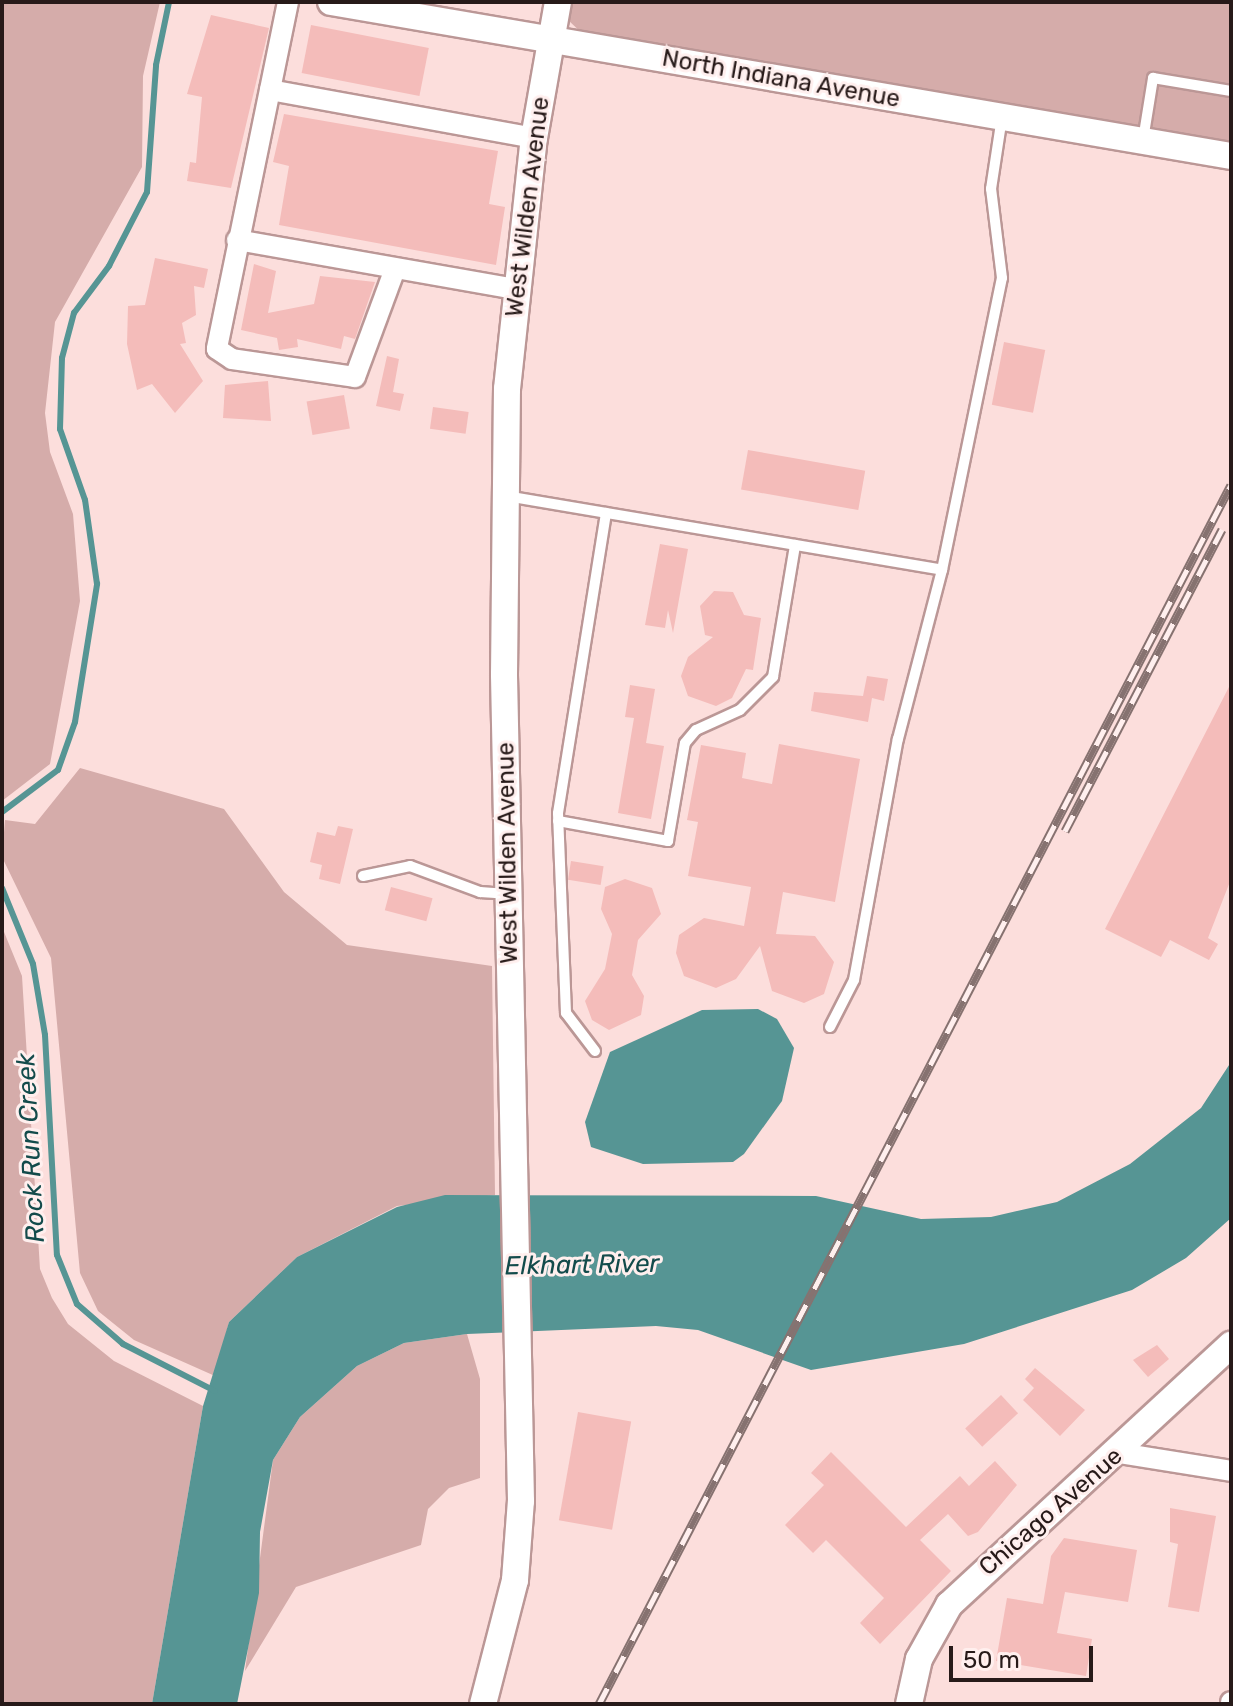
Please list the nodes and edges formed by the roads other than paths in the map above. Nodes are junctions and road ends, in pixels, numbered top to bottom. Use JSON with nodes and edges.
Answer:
{"nodes":[{"id":1,"x":288,"y":2,"type":"edge"},
{"id":2,"x":331,"y":2,"type":"edge"},
{"id":3,"x":558,"y":2,"type":"edge"},
{"id":4,"x":552,"y":40,"type":"junction"},
{"id":5,"x":270,"y":90,"type":"junction"},
{"id":6,"x":1231,"y":91,"type":"edge"},
{"id":7,"x":1002,"y":116,"type":"junction"},
{"id":8,"x":534,"y":138,"type":"junction"},
{"id":9,"x":1143,"y":141,"type":"junction"},
{"id":10,"x":1231,"y":156,"type":"edge"},
{"id":11,"x":237,"y":240,"type":"junction"},
{"id":12,"x":395,"y":269,"type":"junction"},
{"id":13,"x":515,"y":289,"type":"junction"},
{"id":14,"x":504,"y":496,"type":"junction"},
{"id":15,"x":606,"y":513,"type":"junction"},
{"id":16,"x":795,"y":545,"type":"junction"},
{"id":17,"x":942,"y":570,"type":"junction"},
{"id":18,"x":558,"y":821,"type":"junction"},
{"id":19,"x":363,"y":876,"type":"dead end"},
{"id":20,"x":509,"y":894,"type":"junction"},
{"id":21,"x":830,"y":1027,"type":"dead end"},
{"id":22,"x":595,"y":1051,"type":"dead end"},
{"id":23,"x":1231,"y":1345,"type":"edge"},
{"id":24,"x":1119,"y":1453,"type":"junction"},
{"id":25,"x":1231,"y":1471,"type":"edge"},
{"id":26,"x":483,"y":1704,"type":"edge"},
{"id":27,"x":909,"y":1704,"type":"edge"}],
"edges":[{"from":1,"to":5,"type":"street"},
{"from":2,"to":4,"type":"street","name":"North Indiana Avenue"},
{"from":3,"to":4,"type":"street","name":"West Wilden Avenue"},
{"from":4,"to":7,"type":"street","name":"North Indiana Avenue"},
{"from":4,"to":8,"type":"street","name":"West Wilden Avenue"},
{"from":5,"to":8,"type":"street"},
{"from":5,"to":11,"type":"street"},
{"from":6,"to":9,"type":"lane"},
{"from":7,"to":9,"type":"street","name":"North Indiana Avenue"},
{"from":7,"to":17,"type":"lane"},
{"from":8,"to":13,"type":"street","name":"West Wilden Avenue"},
{"from":9,"to":10,"type":"street","name":"North Indiana Avenue"},
{"from":11,"to":12,"type":"street"},
{"from":11,"to":12,"type":"street"},
{"from":12,"to":13,"type":"street"},
{"from":13,"to":14,"type":"street","name":"West Wilden Avenue"},
{"from":14,"to":15,"type":"lane"},
{"from":14,"to":20,"type":"street","name":"West Wilden Avenue"},
{"from":15,"to":16,"type":"lane"},
{"from":15,"to":18,"type":"lane"},
{"from":16,"to":17,"type":"lane"},
{"from":16,"to":18,"type":"lane"},
{"from":17,"to":21,"type":"lane"},
{"from":18,"to":22,"type":"lane"},
{"from":19,"to":20,"type":"lane"},
{"from":20,"to":26,"type":"street","name":"West Wilden Avenue"},
{"from":23,"to":24,"type":"street","name":"Chicago Avenue"},
{"from":24,"to":25,"type":"street"},
{"from":24,"to":27,"type":"street","name":"Chicago Avenue"}]}
